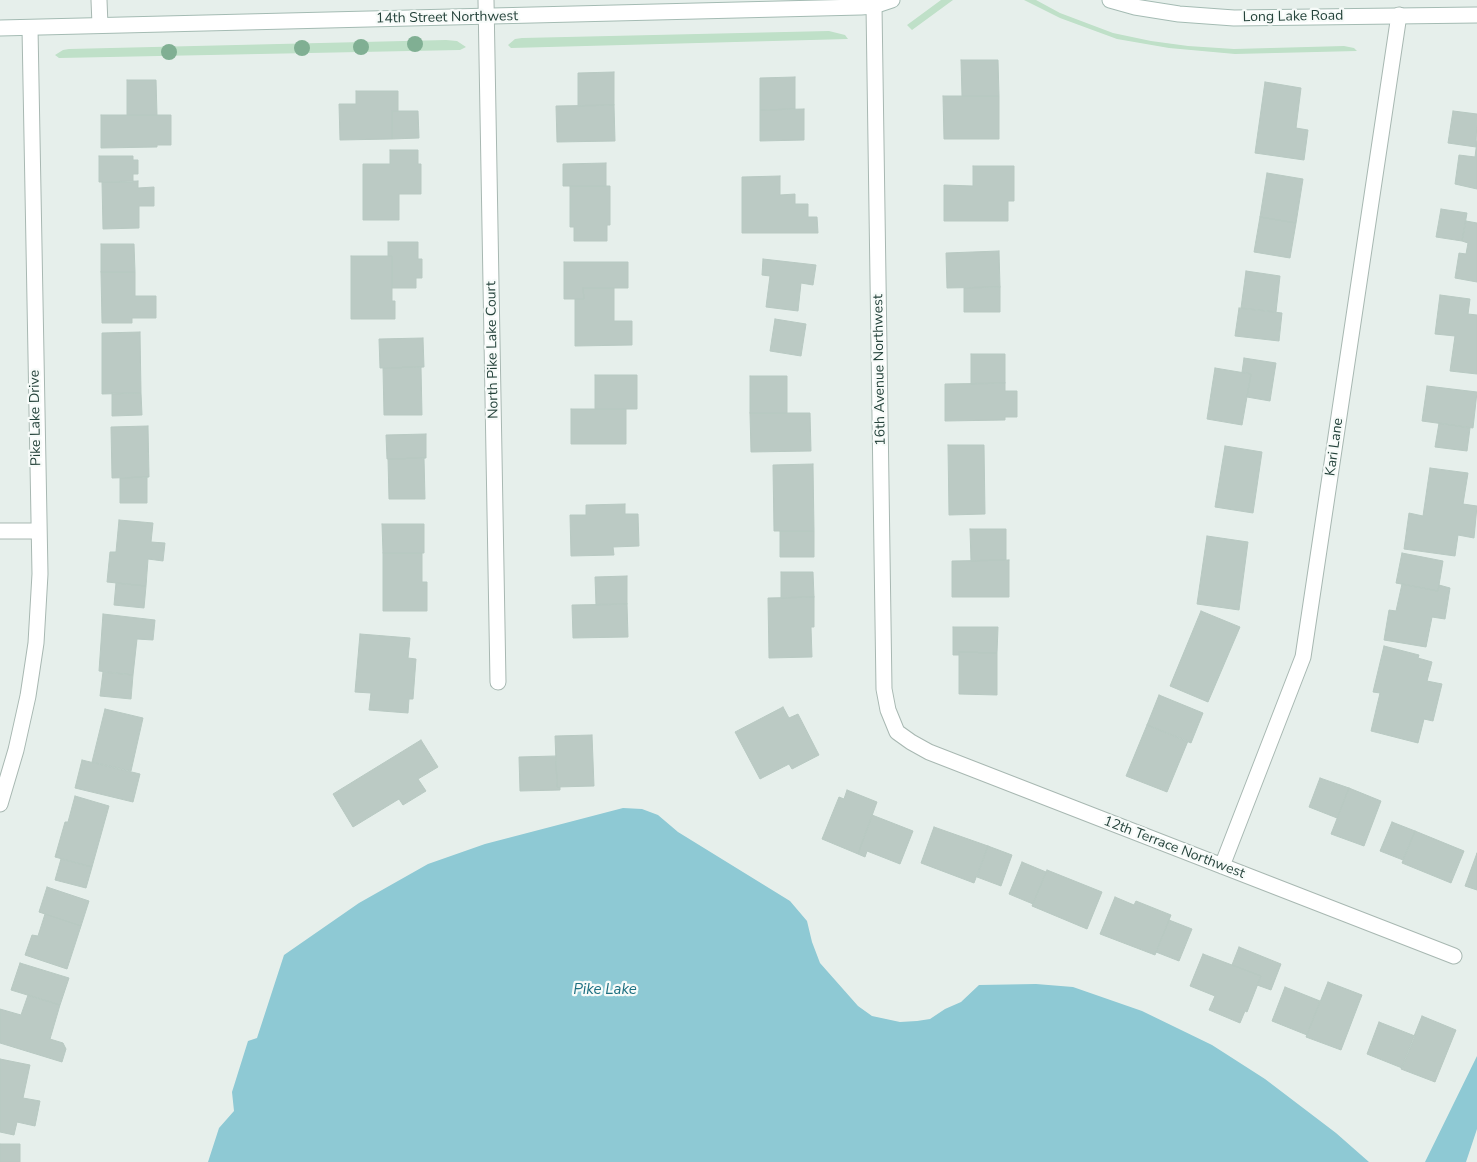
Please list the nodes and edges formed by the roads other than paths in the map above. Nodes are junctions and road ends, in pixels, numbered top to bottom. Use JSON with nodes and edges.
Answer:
{"nodes":[{"id":1,"x":99,"y":0,"type":"edge"},
{"id":2,"x":486,"y":0,"type":"edge"},
{"id":3,"x":892,"y":0,"type":"edge"},
{"id":4,"x":1110,"y":0,"type":"edge"},
{"id":5,"x":874,"y":6,"type":"junction"},
{"id":6,"x":1399,"y":15,"type":"junction"},
{"id":7,"x":1477,"y":15,"type":"edge"},
{"id":8,"x":486,"y":17,"type":"junction"},
{"id":9,"x":100,"y":25,"type":"junction"},
{"id":10,"x":0,"y":28,"type":"edge"},
{"id":11,"x":30,"y":28,"type":"junction"},
{"id":12,"x":0,"y":531,"type":"edge"},
{"id":13,"x":38,"y":531,"type":"junction"},
{"id":14,"x":498,"y":682,"type":"dead end"},
{"id":15,"x":897,"y":732,"type":"joint"},
{"id":16,"x":0,"y":804,"type":"edge"},
{"id":17,"x":1222,"y":866,"type":"junction"},
{"id":18,"x":1454,"y":956,"type":"dead end"}],
"edges":[{"from":1,"to":9,"type":"street"},
{"from":2,"to":8,"type":"street","name":"North Pike Lake Court"},
{"from":3,"to":5,"type":"street","name":"14th Street Northwest"},
{"from":4,"to":6,"type":"street","name":"Long Lake Road"},
{"from":5,"to":8,"type":"street","name":"14th Street Northwest"},
{"from":5,"to":15,"type":"street","name":"16th Avenue Northwest"},
{"from":6,"to":7,"type":"street","name":"Long Lake Road"},
{"from":6,"to":17,"type":"street","name":"Kari Lane"},
{"from":8,"to":9,"type":"street","name":"14th Street Northwest"},
{"from":8,"to":14,"type":"street","name":"North Pike Lake Court"},
{"from":9,"to":11,"type":"street","name":"14th Street Northwest"},
{"from":10,"to":11,"type":"street","name":"14th Street Northwest"},
{"from":11,"to":13,"type":"street","name":"Pike Lake Drive"},
{"from":12,"to":13,"type":"street"},
{"from":13,"to":16,"type":"street","name":"Pike Lake Drive"},
{"from":15,"to":17,"type":"street","name":"12th Terrace Northwest"},
{"from":17,"to":18,"type":"street","name":"12th Terrace Northwest"}]}
